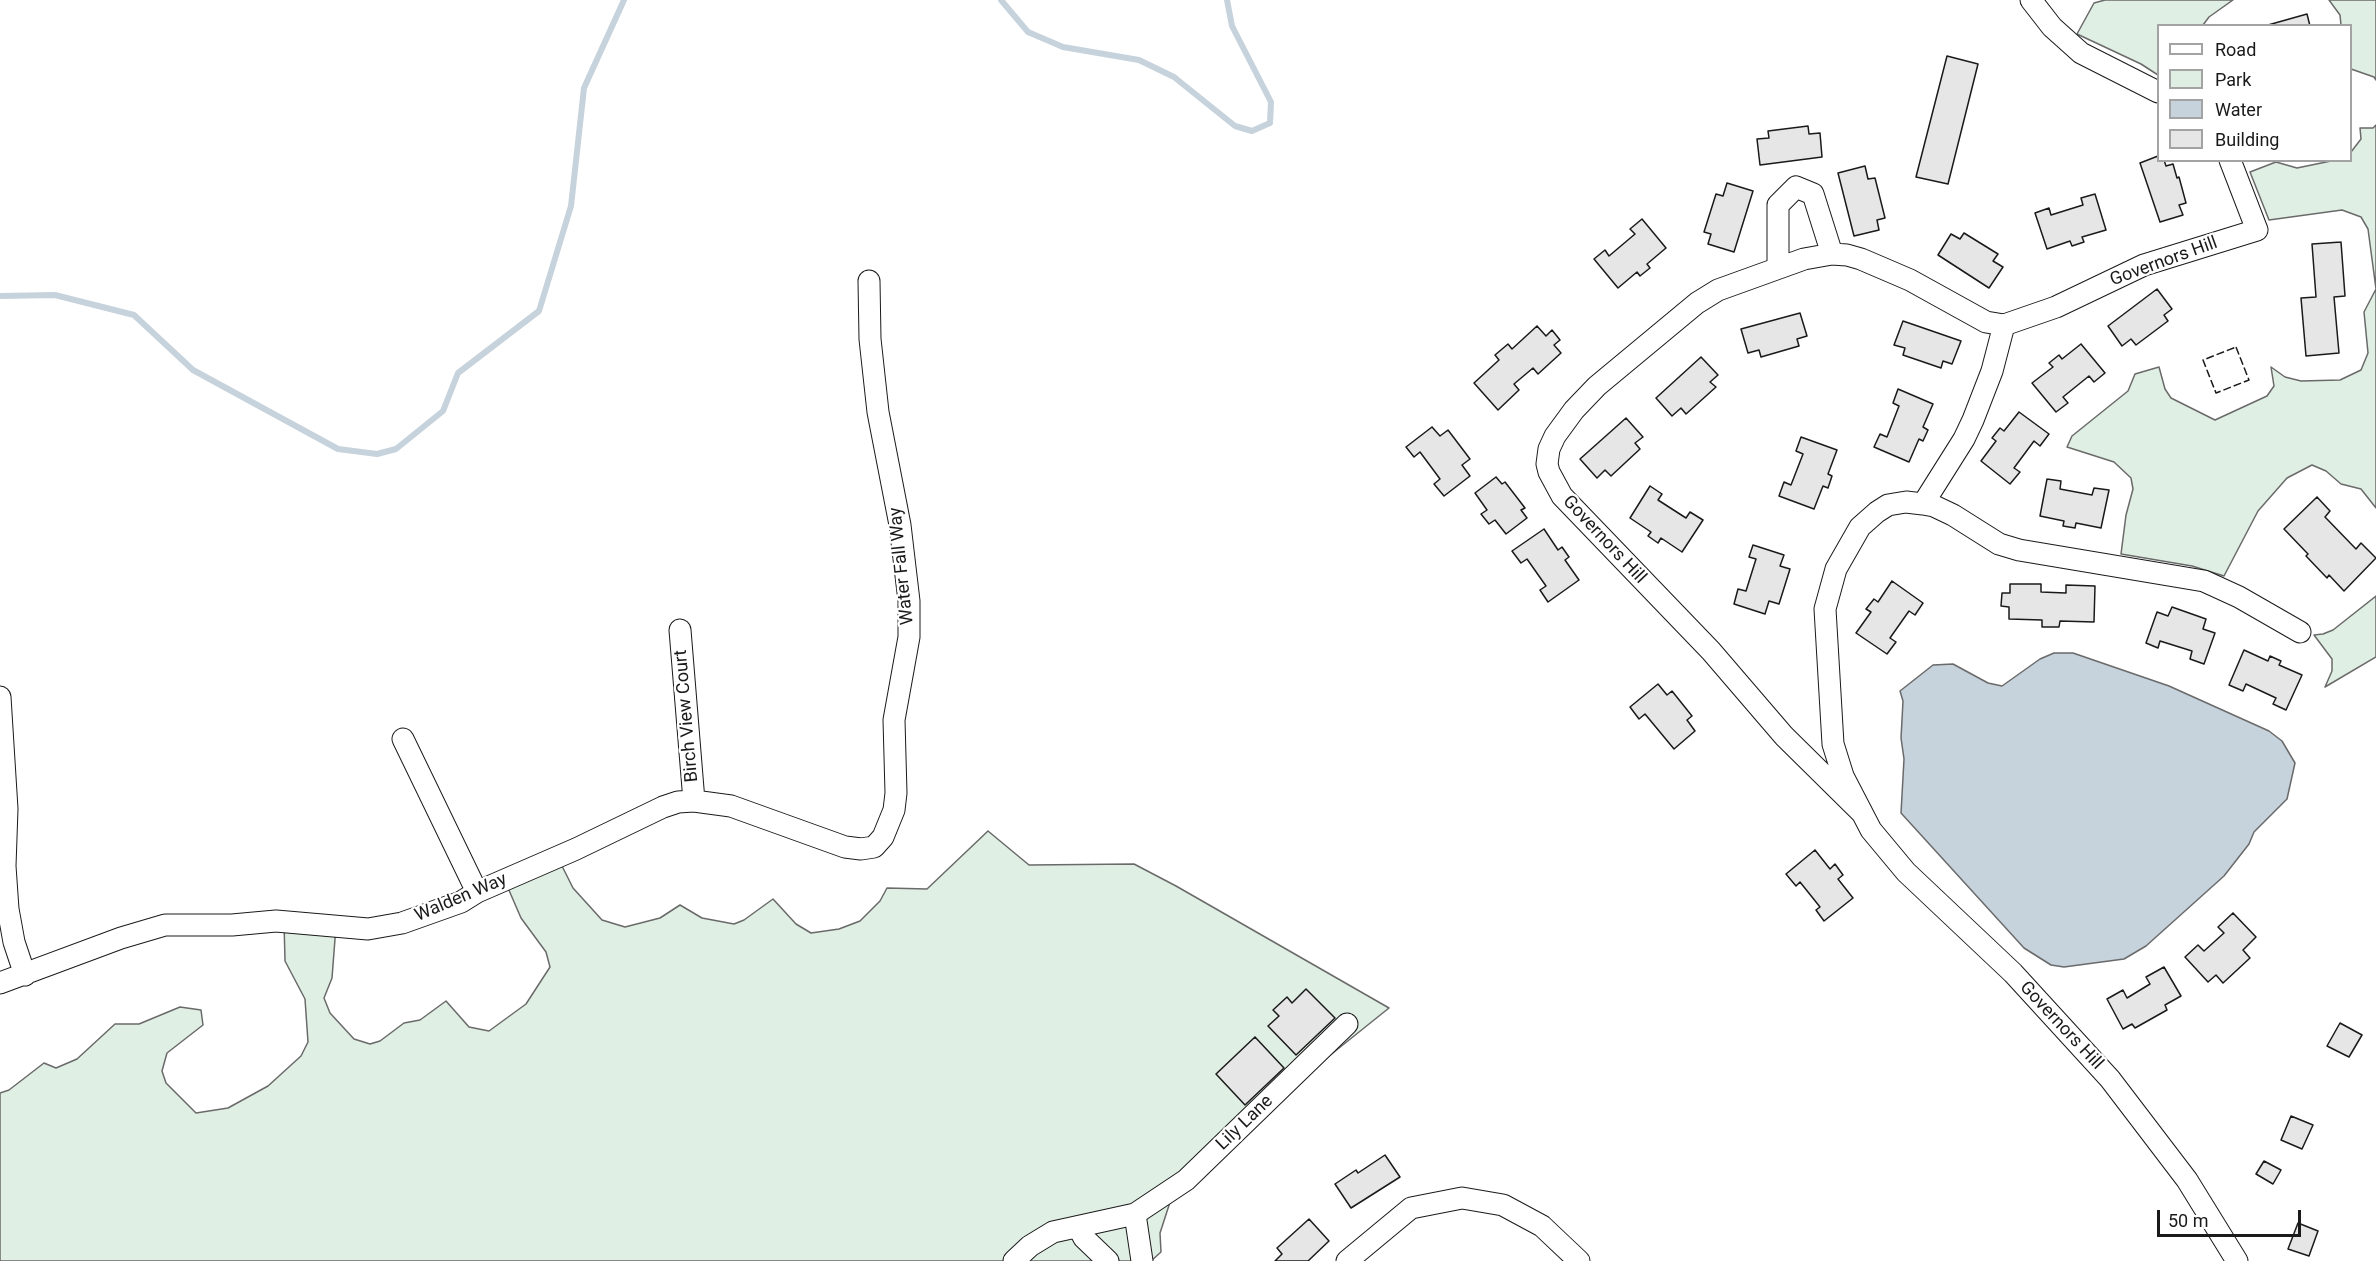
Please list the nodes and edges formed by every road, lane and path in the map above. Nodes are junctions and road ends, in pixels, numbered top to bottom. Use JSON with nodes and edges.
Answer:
{"nodes":[{"id":1,"x":2031,"y":0,"type":"edge"},
{"id":2,"x":2157,"y":91,"type":"edge"},
{"id":3,"x":2231,"y":162,"type":"edge"},
{"id":4,"x":1832,"y":254,"type":"junction"},
{"id":5,"x":1778,"y":267,"type":"junction"},
{"id":6,"x":869,"y":281,"type":"dead end"},
{"id":7,"x":2004,"y":325,"type":"junction"},
{"id":8,"x":1923,"y":504,"type":"junction"},
{"id":9,"x":680,"y":630,"type":"dead end"},
{"id":10,"x":2300,"y":632,"type":"dead end"},
{"id":11,"x":0,"y":697,"type":"edge"},
{"id":12,"x":403,"y":739,"type":"dead end"},
{"id":13,"x":694,"y":801,"type":"junction"},
{"id":14,"x":1861,"y":812,"type":"junction"},
{"id":15,"x":874,"y":847,"type":"joint"},
{"id":16,"x":477,"y":892,"type":"junction"},
{"id":17,"x":25,"y":975,"type":"junction"},
{"id":18,"x":0,"y":983,"type":"edge"},
{"id":19,"x":1347,"y":1024,"type":"dead end"},
{"id":20,"x":1135,"y":1214,"type":"junction"},
{"id":21,"x":1078,"y":1227,"type":"junction"},
{"id":22,"x":1014,"y":1261,"type":"edge"},
{"id":23,"x":1108,"y":1261,"type":"edge"},
{"id":24,"x":1142,"y":1261,"type":"edge"},
{"id":25,"x":1347,"y":1261,"type":"edge"},
{"id":26,"x":1579,"y":1261,"type":"edge"},
{"id":27,"x":2237,"y":1261,"type":"edge"}],
"edges":[{"from":1,"to":2,"type":"street"},
{"from":3,"to":7,"type":"street","name":"Governors Hill"},
{"from":4,"to":5,"type":"street","name":"Governors Hill"},
{"from":4,"to":5,"type":"street"},
{"from":4,"to":7,"type":"street","name":"Governors Hill"},
{"from":5,"to":14,"type":"street","name":"Governors Hill"},
{"from":6,"to":15,"type":"street","name":"Water Fall Way"},
{"from":7,"to":8,"type":"street"},
{"from":8,"to":10,"type":"street","name":"Governors Hill"},
{"from":8,"to":14,"type":"street","name":"Governors Hill"},
{"from":9,"to":13,"type":"street","name":"Birch View Court"},
{"from":11,"to":17,"type":"street"},
{"from":12,"to":16,"type":"street"},
{"from":13,"to":15,"type":"street","name":"Walden Way"},
{"from":13,"to":16,"type":"street","name":"Walden Way"},
{"from":14,"to":27,"type":"street","name":"Governors Hill"},
{"from":16,"to":17,"type":"street","name":"Walden Way"},
{"from":17,"to":18,"type":"street","name":"Walden Way"},
{"from":19,"to":20,"type":"street","name":"Lily Lane"},
{"from":20,"to":21,"type":"street","name":"Lily Lane"},
{"from":20,"to":24,"type":"street"},
{"from":21,"to":22,"type":"street","name":"Lily Lane"},
{"from":21,"to":23,"type":"street"},
{"from":25,"to":26,"type":"street"}]}
